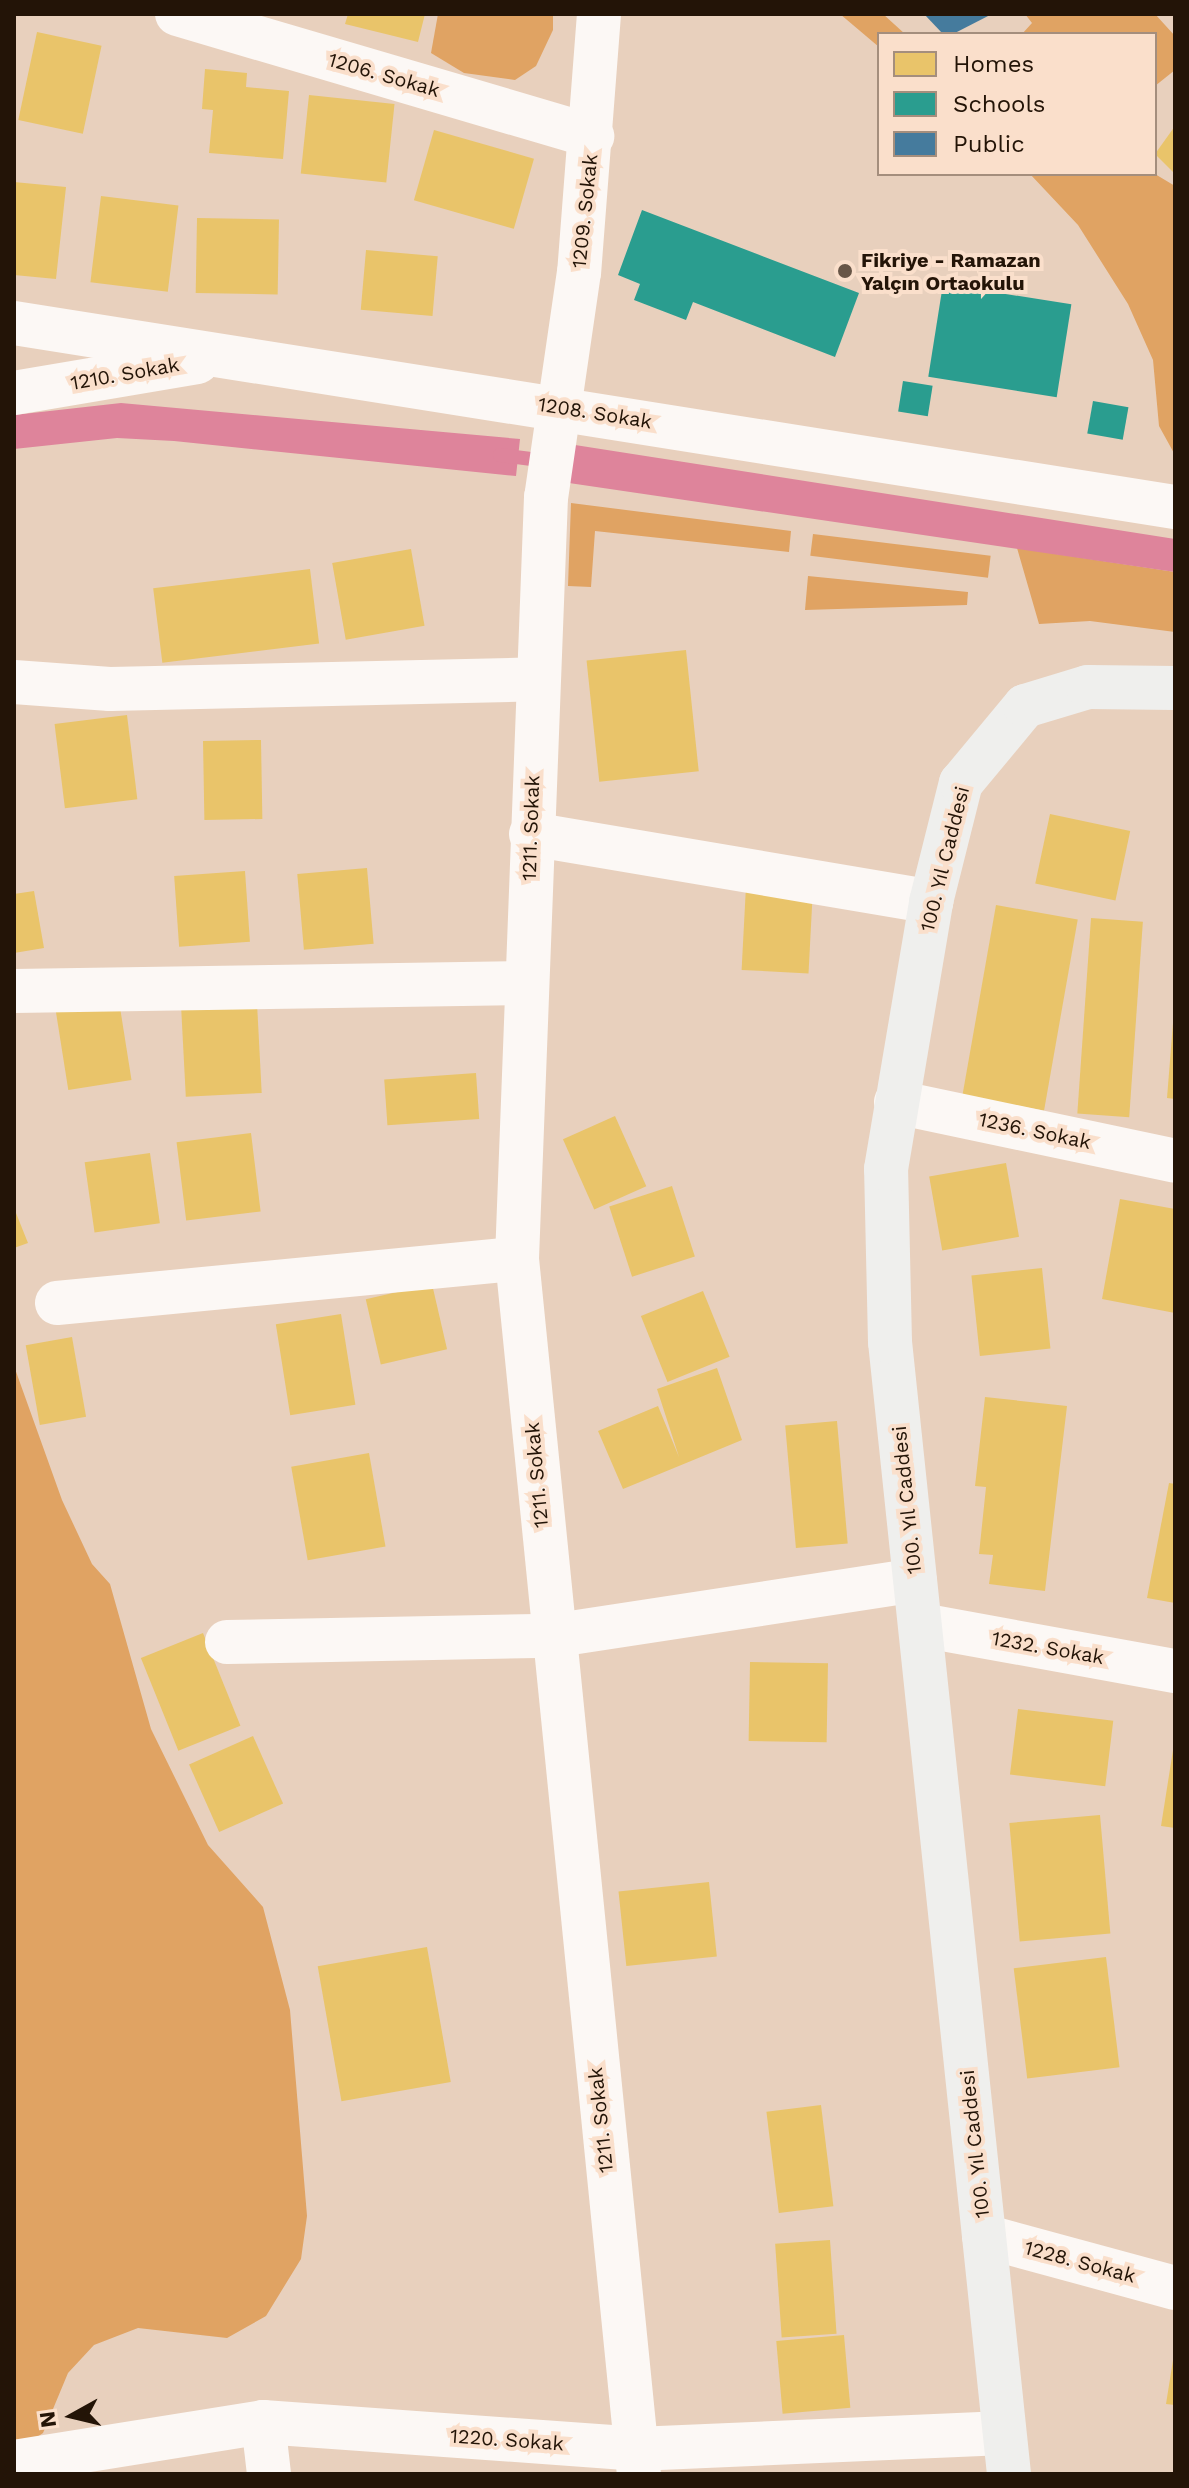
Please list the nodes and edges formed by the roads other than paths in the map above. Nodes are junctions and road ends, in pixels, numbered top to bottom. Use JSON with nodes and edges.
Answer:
{"nodes":[{"id":1,"x":177,"y":14,"type":"edge"},
{"id":2,"x":599,"y":14,"type":"edge"},
{"id":3,"x":592,"y":136,"type":"junction"},
{"id":4,"x":14,"y":323,"type":"edge"},
{"id":5,"x":236,"y":356,"type":"junction"},
{"id":6,"x":14,"y":393,"type":"edge"},
{"id":7,"x":555,"y":406,"type":"junction"},
{"id":8,"x":546,"y":497,"type":"joint"},
{"id":9,"x":1175,"y":507,"type":"edge"},
{"id":10,"x":535,"y":679,"type":"junction"},
{"id":11,"x":14,"y":682,"type":"edge"},
{"id":12,"x":1175,"y":688,"type":"edge"},
{"id":13,"x":531,"y":834,"type":"junction"},
{"id":14,"x":931,"y":902,"type":"junction"},
{"id":15,"x":525,"y":983,"type":"junction"},
{"id":16,"x":14,"y":991,"type":"edge"},
{"id":17,"x":896,"y":1102,"type":"junction"},
{"id":18,"x":1175,"y":1161,"type":"edge"},
{"id":19,"x":517,"y":1259,"type":"junction"},
{"id":20,"x":57,"y":1303,"type":"dead end"},
{"id":21,"x":915,"y":1580,"type":"junction"},
{"id":22,"x":921,"y":1625,"type":"junction"},
{"id":23,"x":551,"y":1636,"type":"junction"},
{"id":24,"x":227,"y":1642,"type":"dead end"},
{"id":25,"x":1175,"y":1671,"type":"edge"},
{"id":26,"x":984,"y":2236,"type":"junction"},
{"id":27,"x":1175,"y":2288,"type":"edge"},
{"id":28,"x":263,"y":2422,"type":"junction"},
{"id":29,"x":1006,"y":2454,"type":"edge"},
{"id":30,"x":14,"y":2462,"type":"edge"},
{"id":31,"x":637,"y":2462,"type":"edge"},
{"id":32,"x":269,"y":2474,"type":"edge"}],
"edges":[{"from":1,"to":3,"type":"street","name":"1206. Sokak"},
{"from":2,"to":3,"type":"street","name":"1209. Sokak"},
{"from":3,"to":7,"type":"street","name":"1209. Sokak"},
{"from":4,"to":5,"type":"street","name":"1208. Sokak"},
{"from":5,"to":6,"type":"street","name":"1210. Sokak"},
{"from":5,"to":7,"type":"street","name":"1208. Sokak"},
{"from":7,"to":8,"type":"street","name":"1209. Sokak"},
{"from":7,"to":9,"type":"street","name":"1208. Sokak"},
{"from":8,"to":10,"type":"street","name":"1211. Sokak"},
{"from":10,"to":11,"type":"street"},
{"from":10,"to":13,"type":"street","name":"1211. Sokak"},
{"from":12,"to":14,"type":"street","name":"100. Yıl Caddesi"},
{"from":13,"to":14,"type":"street"},
{"from":13,"to":15,"type":"street","name":"1211. Sokak"},
{"from":14,"to":17,"type":"street","name":"100. Yıl Caddesi"},
{"from":15,"to":16,"type":"street"},
{"from":15,"to":19,"type":"street","name":"1211. Sokak"},
{"from":17,"to":18,"type":"street","name":"1236. Sokak"},
{"from":17,"to":21,"type":"street","name":"100. Yıl Caddesi"},
{"from":19,"to":20,"type":"street"},
{"from":19,"to":23,"type":"street","name":"1211. Sokak"},
{"from":21,"to":22,"type":"street","name":"100. Yıl Caddesi"},
{"from":21,"to":23,"type":"street"},
{"from":22,"to":25,"type":"street","name":"1232. Sokak"},
{"from":22,"to":26,"type":"street","name":"100. Yıl Caddesi"},
{"from":23,"to":24,"type":"street"},
{"from":23,"to":31,"type":"street","name":"1211. Sokak"},
{"from":26,"to":27,"type":"street","name":"1228. Sokak"},
{"from":26,"to":29,"type":"street","name":"100. Yıl Caddesi"},
{"from":28,"to":30,"type":"street","name":"1220. Sokak"},
{"from":28,"to":31,"type":"street","name":"1220. Sokak"},
{"from":28,"to":32,"type":"street"},
{"from":29,"to":31,"type":"street","name":"1220. Sokak"}]}
